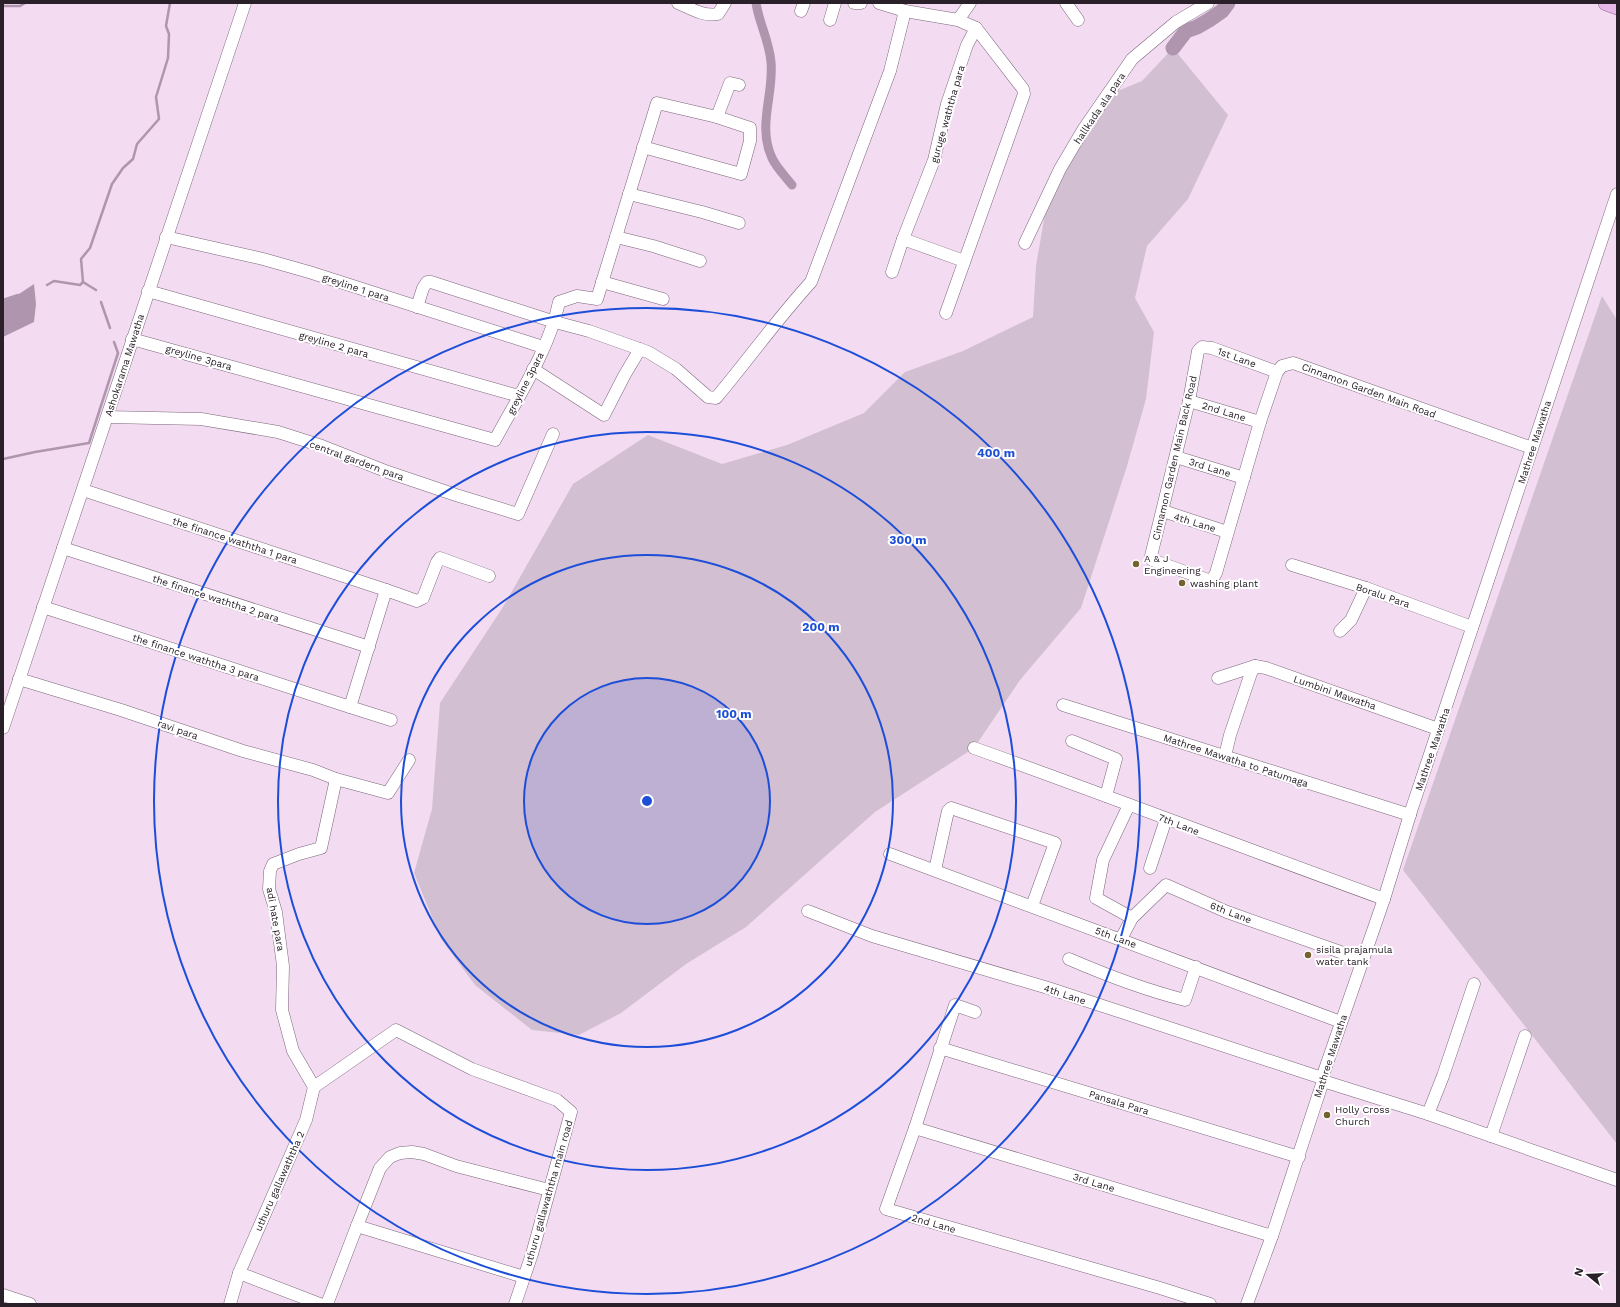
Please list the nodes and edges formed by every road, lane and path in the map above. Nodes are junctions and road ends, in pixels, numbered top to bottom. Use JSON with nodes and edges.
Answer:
{"nodes":[{"id":1,"x":245,"y":3,"type":"edge"},
{"id":2,"x":678,"y":3,"type":"edge"},
{"id":3,"x":726,"y":3,"type":"edge"},
{"id":4,"x":835,"y":3,"type":"edge"},
{"id":5,"x":854,"y":3,"type":"edge"},
{"id":6,"x":861,"y":3,"type":"edge"},
{"id":7,"x":879,"y":3,"type":"edge"},
{"id":8,"x":970,"y":3,"type":"edge"},
{"id":9,"x":1066,"y":3,"type":"edge"},
{"id":10,"x":1208,"y":3,"type":"edge"},
{"id":11,"x":1606,"y":3,"type":"edge"},
{"id":12,"x":1617,"y":7,"type":"edge"},
{"id":13,"x":904,"y":11,"type":"junction"},
{"id":14,"x":830,"y":20,"type":"dead end"},
{"id":15,"x":958,"y":20,"type":"junction"},
{"id":16,"x":1078,"y":20,"type":"dead end"},
{"id":17,"x":976,"y":28,"type":"junction"},
{"id":18,"x":740,"y":86,"type":"dead end"},
{"id":19,"x":717,"y":117,"type":"junction"},
{"id":20,"x":643,"y":147,"type":"junction"},
{"id":21,"x":629,"y":194,"type":"junction"},
{"id":22,"x":1617,"y":194,"type":"edge"},
{"id":23,"x":739,"y":223,"type":"dead end"},
{"id":24,"x":166,"y":237,"type":"junction"},
{"id":25,"x":616,"y":237,"type":"junction"},
{"id":26,"x":903,"y":239,"type":"junction"},
{"id":27,"x":1025,"y":243,"type":"dead end"},
{"id":28,"x":964,"y":261,"type":"junction"},
{"id":29,"x":700,"y":262,"type":"dead end"},
{"id":30,"x":892,"y":272,"type":"dead end"},
{"id":31,"x":602,"y":282,"type":"junction"},
{"id":32,"x":148,"y":291,"type":"junction"},
{"id":33,"x":663,"y":300,"type":"dead end"},
{"id":34,"x":417,"y":307,"type":"junction"},
{"id":35,"x":946,"y":313,"type":"dead end"},
{"id":36,"x":555,"y":322,"type":"junction"},
{"id":37,"x":132,"y":339,"type":"junction"},
{"id":38,"x":543,"y":347,"type":"junction"},
{"id":39,"x":640,"y":349,"type":"junction"},
{"id":40,"x":1198,"y":351,"type":"joint"},
{"id":41,"x":533,"y":369,"type":"junction"},
{"id":42,"x":1277,"y":372,"type":"junction"},
{"id":43,"x":519,"y":396,"type":"junction"},
{"id":44,"x":1189,"y":400,"type":"junction"},
{"id":45,"x":107,"y":417,"type":"junction"},
{"id":46,"x":1260,"y":422,"type":"junction"},
{"id":47,"x":552,"y":434,"type":"dead end"},
{"id":48,"x":1532,"y":448,"type":"junction"},
{"id":49,"x":1176,"y":457,"type":"junction"},
{"id":50,"x":1244,"y":478,"type":"junction"},
{"id":51,"x":83,"y":490,"type":"junction"},
{"id":52,"x":1163,"y":511,"type":"junction"},
{"id":53,"x":1227,"y":532,"type":"junction"},
{"id":54,"x":63,"y":548,"type":"junction"},
{"id":55,"x":1292,"y":565,"type":"dead end"},
{"id":56,"x":489,"y":576,"type":"dead end"},
{"id":57,"x":1366,"y":588,"type":"junction"},
{"id":58,"x":386,"y":590,"type":"junction"},
{"id":59,"x":43,"y":607,"type":"junction"},
{"id":60,"x":1472,"y":627,"type":"junction"},
{"id":61,"x":1340,"y":630,"type":"dead end"},
{"id":62,"x":369,"y":647,"type":"junction"},
{"id":63,"x":1255,"y":666,"type":"junction"},
{"id":64,"x":1218,"y":678,"type":"dead end"},
{"id":65,"x":19,"y":679,"type":"junction"},
{"id":66,"x":1063,"y":705,"type":"dead end"},
{"id":67,"x":350,"y":707,"type":"junction"},
{"id":68,"x":391,"y":720,"type":"dead end"},
{"id":69,"x":3,"y":728,"type":"edge"},
{"id":70,"x":1438,"y":729,"type":"junction"},
{"id":71,"x":1072,"y":741,"type":"dead end"},
{"id":72,"x":974,"y":748,"type":"dead end"},
{"id":73,"x":1225,"y":756,"type":"junction"},
{"id":74,"x":409,"y":760,"type":"dead end"},
{"id":75,"x":336,"y":779,"type":"junction"},
{"id":76,"x":1106,"y":796,"type":"junction"},
{"id":77,"x":1129,"y":805,"type":"junction"},
{"id":78,"x":1410,"y":815,"type":"junction"},
{"id":79,"x":1166,"y":819,"type":"junction"},
{"id":80,"x":890,"y":854,"type":"dead end"},
{"id":81,"x":1150,"y":868,"type":"dead end"},
{"id":82,"x":935,"y":870,"type":"junction"},
{"id":83,"x":1384,"y":899,"type":"junction"},
{"id":84,"x":1032,"y":906,"type":"junction"},
{"id":85,"x":808,"y":912,"type":"dead end"},
{"id":86,"x":1132,"y":918,"type":"junction"},
{"id":87,"x":1121,"y":939,"type":"junction"},
{"id":88,"x":1069,"y":958,"type":"dead end"},
{"id":89,"x":1364,"y":960,"type":"junction"},
{"id":90,"x":1196,"y":967,"type":"junction"},
{"id":91,"x":1474,"y":984,"type":"dead end"},
{"id":92,"x":975,"y":1012,"type":"dead end"},
{"id":93,"x":1341,"y":1022,"type":"junction"},
{"id":94,"x":1525,"y":1036,"type":"dead end"},
{"id":95,"x":940,"y":1048,"type":"junction"},
{"id":96,"x":1322,"y":1079,"type":"junction"},
{"id":97,"x":314,"y":1087,"type":"junction"},
{"id":98,"x":1428,"y":1114,"type":"junction"},
{"id":99,"x":915,"y":1128,"type":"junction"},
{"id":100,"x":1491,"y":1136,"type":"junction"},
{"id":101,"x":1299,"y":1157,"type":"junction"},
{"id":102,"x":1617,"y":1180,"type":"edge"},
{"id":103,"x":549,"y":1190,"type":"junction"},
{"id":104,"x":357,"y":1226,"type":"junction"},
{"id":105,"x":1272,"y":1236,"type":"junction"},
{"id":106,"x":239,"y":1273,"type":"junction"},
{"id":107,"x":524,"y":1277,"type":"junction"},
{"id":108,"x":3,"y":1295,"type":"edge"},
{"id":109,"x":30,"y":1304,"type":"edge"},
{"id":110,"x":230,"y":1304,"type":"edge"},
{"id":111,"x":320,"y":1304,"type":"edge"},
{"id":112,"x":328,"y":1304,"type":"edge"},
{"id":113,"x":515,"y":1304,"type":"edge"},
{"id":114,"x":1210,"y":1304,"type":"edge"},
{"id":115,"x":1247,"y":1304,"type":"edge"}],
"edges":[{"from":1,"to":24,"type":"street","name":"Ashokarama Mawatha"},
{"from":2,"to":3,"type":"street"},
{"from":4,"to":14,"type":"street"},
{"from":5,"to":6,"type":"street"},
{"from":7,"to":13,"type":"street"},
{"from":8,"to":15,"type":"street"},
{"from":9,"to":16,"type":"street"},
{"from":10,"to":27,"type":"street","name":"hallkada ala para"},
{"from":11,"to":12,"type":"main road"},
{"from":13,"to":15,"type":"street"},
{"from":13,"to":39,"type":"street"},
{"from":15,"to":17,"type":"street"},
{"from":17,"to":26,"type":"street","name":"guruge waththa para"},
{"from":17,"to":28,"type":"street"},
{"from":18,"to":19,"type":"street"},
{"from":19,"to":20,"type":"street","name":"greyline 3para"},
{"from":19,"to":20,"type":"street"},
{"from":20,"to":21,"type":"street","name":"greyline 3para"},
{"from":21,"to":23,"type":"street"},
{"from":21,"to":25,"type":"street","name":"greyline 3para"},
{"from":22,"to":48,"type":"street","name":"Mathree Mawatha"},
{"from":24,"to":32,"type":"street","name":"Ashokarama Mawatha"},
{"from":24,"to":34,"type":"street","name":"greyline 1 para"},
{"from":25,"to":29,"type":"street"},
{"from":25,"to":31,"type":"street","name":"greyline 3para"},
{"from":26,"to":28,"type":"street"},
{"from":26,"to":30,"type":"street","name":"guruge waththa para"},
{"from":28,"to":35,"type":"street"},
{"from":31,"to":33,"type":"street"},
{"from":31,"to":36,"type":"street","name":"greyline 3para"},
{"from":32,"to":37,"type":"street","name":"Ashokarama Mawatha"},
{"from":32,"to":43,"type":"street","name":"greyline 2 para"},
{"from":34,"to":36,"type":"street"},
{"from":34,"to":38,"type":"street","name":"greyline 1 para"},
{"from":36,"to":38,"type":"street","name":"greyline 3para"},
{"from":36,"to":39,"type":"street"},
{"from":37,"to":43,"type":"street","name":"greyline 3para"},
{"from":37,"to":45,"type":"street","name":"Ashokarama Mawatha"},
{"from":38,"to":41,"type":"street","name":"greyline 3para"},
{"from":39,"to":41,"type":"street"},
{"from":40,"to":42,"type":"street","name":"1st Lane"},
{"from":40,"to":44,"type":"street","name":"Cinnamon Garden Main Back Road"},
{"from":41,"to":43,"type":"street","name":"greyline 3para"},
{"from":42,"to":46,"type":"street"},
{"from":42,"to":48,"type":"street","name":"Cinnamon Garden Main Road"},
{"from":44,"to":46,"type":"street","name":"2nd Lane"},
{"from":44,"to":49,"type":"street","name":"Cinnamon Garden Main Back Road"},
{"from":45,"to":47,"type":"street","name":"central gardern para"},
{"from":45,"to":51,"type":"street","name":"Ashokarama Mawatha"},
{"from":46,"to":50,"type":"street"},
{"from":48,"to":60,"type":"street","name":"Mathree Mawatha"},
{"from":49,"to":50,"type":"street","name":"3rd Lane"},
{"from":49,"to":52,"type":"street","name":"Cinnamon Garden Main Back Road"},
{"from":50,"to":53,"type":"street"},
{"from":51,"to":54,"type":"street","name":"Ashokarama Mawatha"},
{"from":51,"to":58,"type":"street","name":"the finance waththa 1 para"},
{"from":52,"to":53,"type":"street","name":"4th Lane"},
{"from":52,"to":53,"type":"street","name":"Cinnamon Garden Main Back Road"},
{"from":54,"to":59,"type":"street","name":"Ashokarama Mawatha"},
{"from":54,"to":62,"type":"street","name":"the finance waththa 2 para"},
{"from":55,"to":57,"type":"street","name":"Boralu Para"},
{"from":56,"to":58,"type":"street","name":"the finance waththa 1 para"},
{"from":57,"to":60,"type":"street","name":"Boralu Para"},
{"from":57,"to":61,"type":"street"},
{"from":58,"to":62,"type":"street"},
{"from":59,"to":65,"type":"street","name":"Ashokarama Mawatha"},
{"from":59,"to":67,"type":"street","name":"the finance waththa 3 para"},
{"from":60,"to":70,"type":"street","name":"Mathree Mawatha"},
{"from":62,"to":67,"type":"street"},
{"from":63,"to":64,"type":"street"},
{"from":63,"to":70,"type":"street","name":"Lumbini Mawatha"},
{"from":63,"to":73,"type":"street"},
{"from":65,"to":69,"type":"street","name":"Ashokarama Mawatha"},
{"from":65,"to":75,"type":"street","name":"ravi para"},
{"from":66,"to":73,"type":"street","name":"Mathree Mawatha to Patumaga"},
{"from":67,"to":68,"type":"street","name":"the finance waththa 3 para"},
{"from":70,"to":78,"type":"street","name":"Mathree Mawatha"},
{"from":71,"to":76,"type":"street"},
{"from":72,"to":76,"type":"street","name":"7th Lane"},
{"from":73,"to":78,"type":"street","name":"Mathree Mawatha to Patumaga"},
{"from":74,"to":75,"type":"street"},
{"from":75,"to":97,"type":"street","name":"adi hate para"},
{"from":76,"to":77,"type":"street","name":"7th Lane"},
{"from":77,"to":79,"type":"street","name":"7th Lane"},
{"from":77,"to":86,"type":"street"},
{"from":78,"to":83,"type":"street","name":"Mathree Mawatha"},
{"from":79,"to":81,"type":"street"},
{"from":79,"to":83,"type":"street","name":"7th Lane"},
{"from":80,"to":82,"type":"street","name":"5th Lane"},
{"from":82,"to":84,"type":"street","name":"5th Lane"},
{"from":82,"to":84,"type":"street"},
{"from":83,"to":89,"type":"street","name":"Mathree Mawatha"},
{"from":84,"to":87,"type":"street","name":"5th Lane"},
{"from":85,"to":96,"type":"street","name":"4th Lane"},
{"from":86,"to":87,"type":"street","name":"6th Lane"},
{"from":86,"to":89,"type":"street","name":"6th Lane"},
{"from":87,"to":90,"type":"street","name":"5th Lane"},
{"from":88,"to":90,"type":"street"},
{"from":89,"to":93,"type":"street","name":"Mathree Mawatha"},
{"from":90,"to":93,"type":"street","name":"5th Lane"},
{"from":91,"to":98,"type":"street"},
{"from":92,"to":95,"type":"street","name":"2nd Lane"},
{"from":93,"to":96,"type":"street","name":"Mathree Mawatha"},
{"from":94,"to":100,"type":"street"},
{"from":95,"to":99,"type":"street","name":"2nd Lane"},
{"from":95,"to":101,"type":"street","name":"Pansala Para"},
{"from":96,"to":98,"type":"street","name":"4th Lane"},
{"from":96,"to":101,"type":"street","name":"Mathree Mawatha"},
{"from":97,"to":103,"type":"street","name":"uthuru gallawaththa main road"},
{"from":97,"to":106,"type":"street","name":"uthuru gallawaththa 2"},
{"from":98,"to":100,"type":"street","name":"4th Lane"},
{"from":99,"to":105,"type":"street","name":"3rd Lane"},
{"from":99,"to":114,"type":"street","name":"2nd Lane"},
{"from":100,"to":102,"type":"street","name":"4th Lane"},
{"from":101,"to":105,"type":"street","name":"Mathree Mawatha"},
{"from":103,"to":104,"type":"street"},
{"from":103,"to":107,"type":"street","name":"uthuru gallawaththa main road"},
{"from":104,"to":107,"type":"street"},
{"from":104,"to":112,"type":"street"},
{"from":105,"to":115,"type":"street","name":"Mathree Mawatha"},
{"from":106,"to":110,"type":"street","name":"uthuru gallawaththa 2"},
{"from":106,"to":111,"type":"street"},
{"from":107,"to":113,"type":"street","name":"uthuru gallawaththa main road"},
{"from":108,"to":109,"type":"street"}]}
